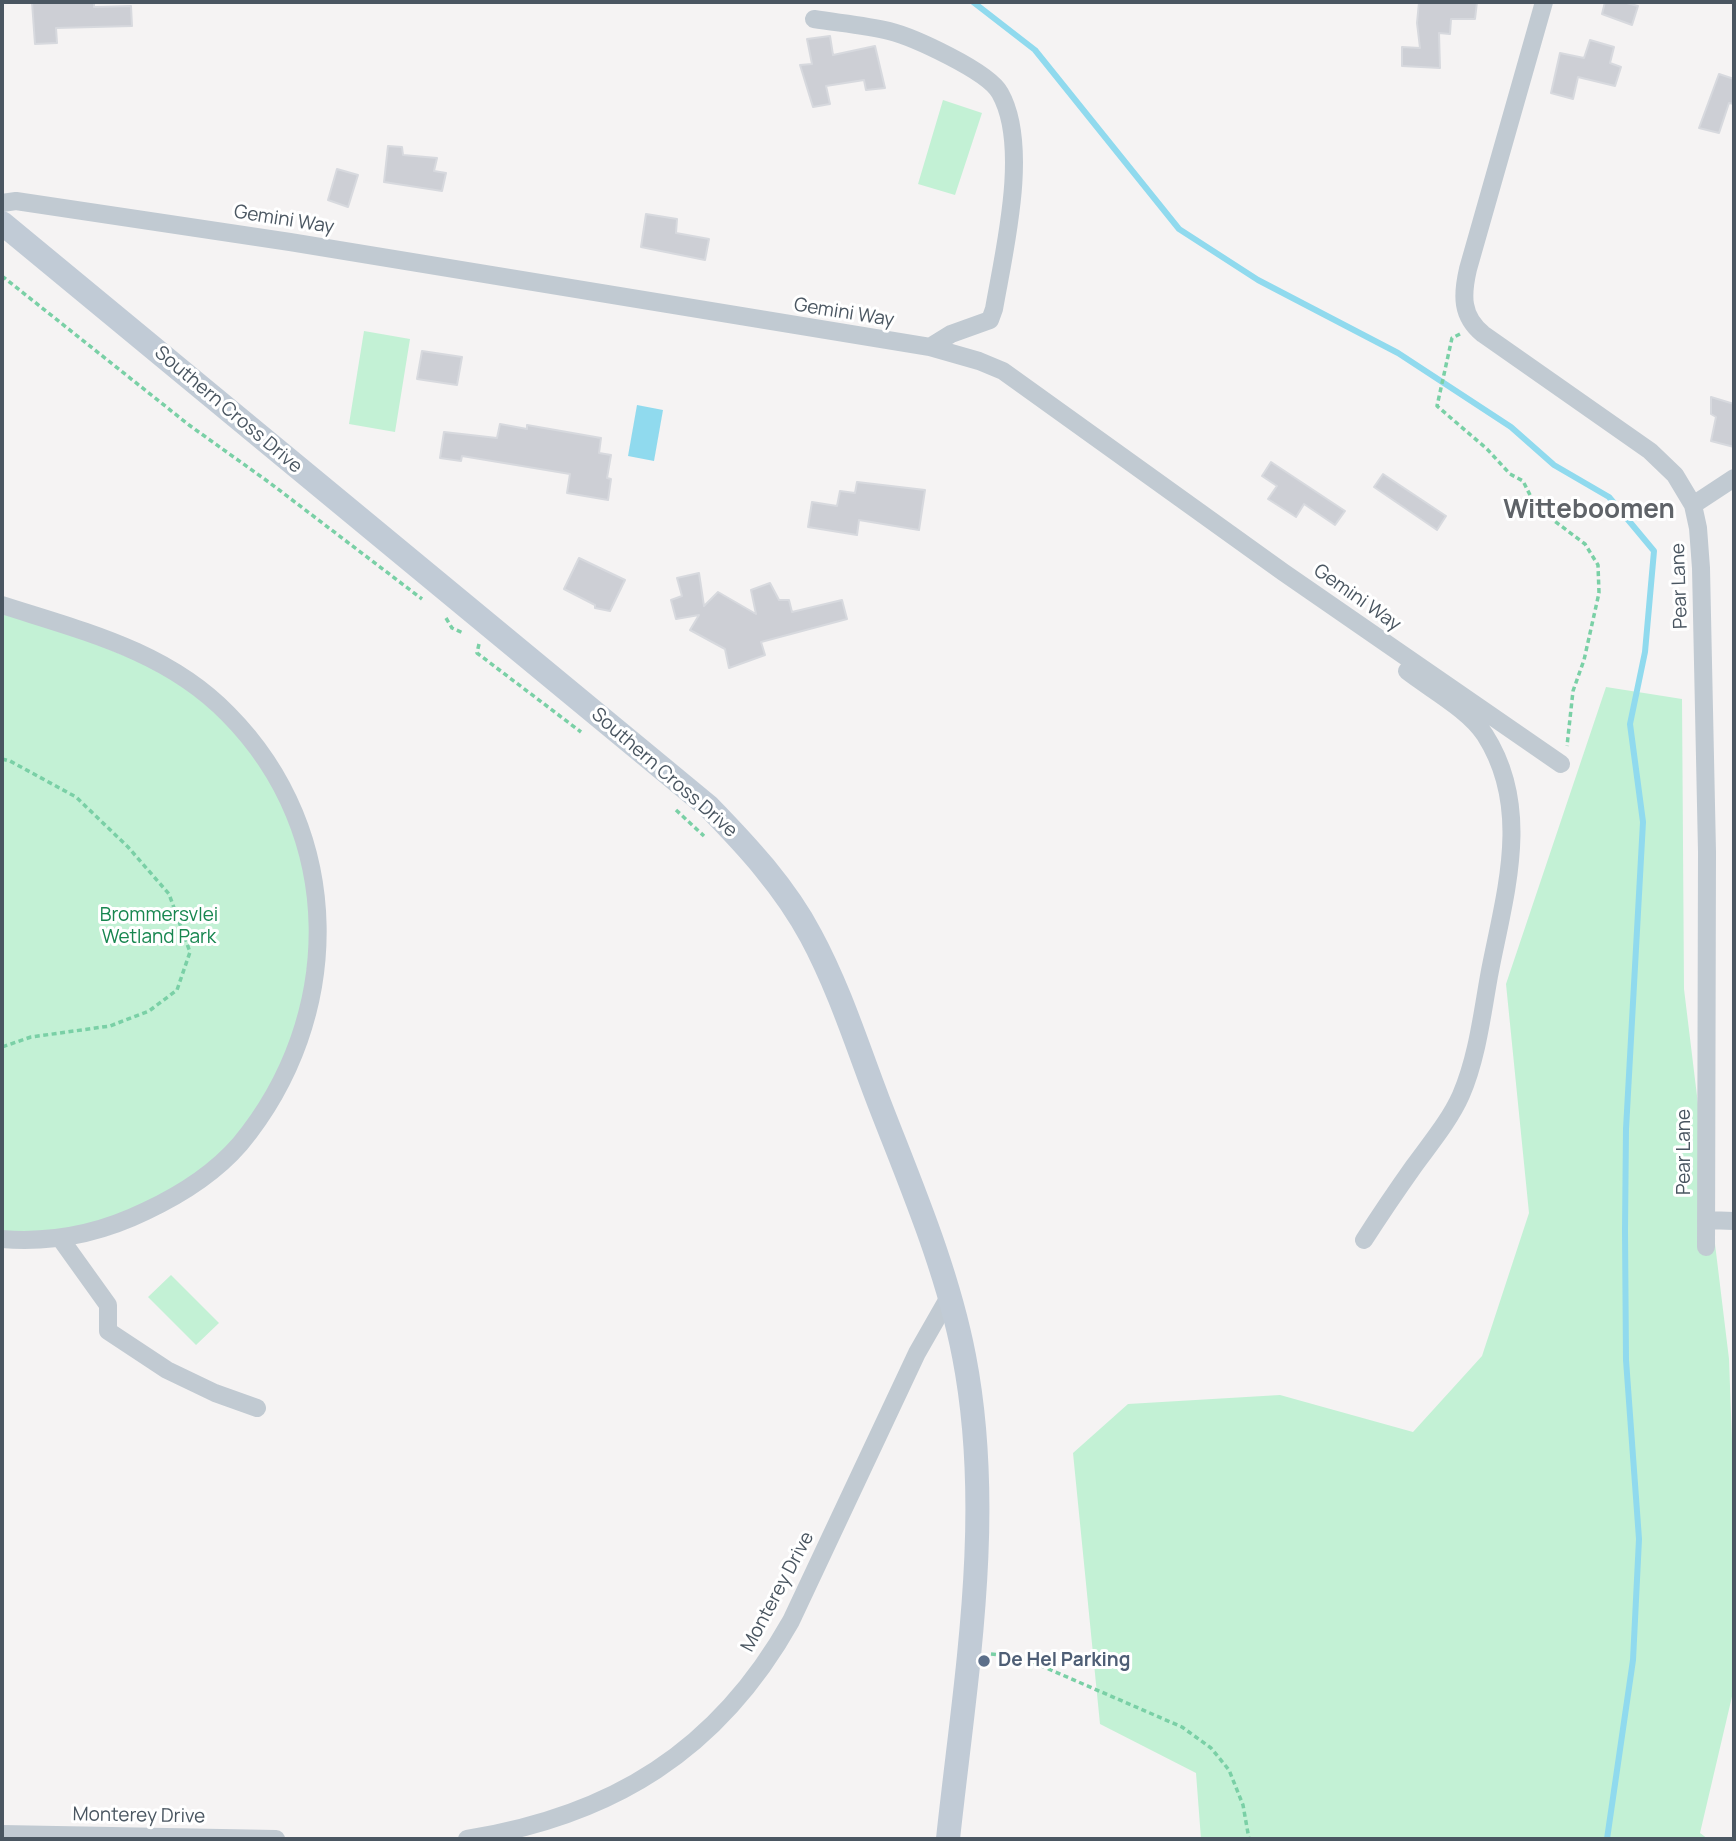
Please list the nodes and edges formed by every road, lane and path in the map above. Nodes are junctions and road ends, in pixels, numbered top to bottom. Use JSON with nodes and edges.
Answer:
{"nodes":[{"id":1,"x":1544,"y":2,"type":"edge"},
{"id":2,"x":814,"y":19,"type":"dead end"},
{"id":3,"x":2,"y":203,"type":"edge"},
{"id":4,"x":2,"y":223,"type":"edge"},
{"id":5,"x":2,"y":276,"type":"edge"},
{"id":6,"x":1474,"y":327,"type":"junction"},
{"id":7,"x":930,"y":347,"type":"junction"},
{"id":8,"x":1734,"y":478,"type":"edge"},
{"id":9,"x":1693,"y":505,"type":"junction"},
{"id":10,"x":1283,"y":572,"type":"junction"},
{"id":11,"x":428,"y":602,"type":"dead end"},
{"id":12,"x":2,"y":605,"type":"edge"},
{"id":13,"x":445,"y":618,"type":"dead end"},
{"id":14,"x":470,"y":636,"type":"dead end"},
{"id":15,"x":479,"y":640,"type":"dead end"},
{"id":16,"x":583,"y":734,"type":"dead end"},
{"id":17,"x":2,"y":759,"type":"edge"},
{"id":18,"x":1557,"y":761,"type":"joint"},
{"id":19,"x":668,"y":803,"type":"dead end"},
{"id":20,"x":708,"y":839,"type":"dead end"},
{"id":21,"x":2,"y":1047,"type":"edge"},
{"id":22,"x":1706,"y":1220,"type":"junction"},
{"id":23,"x":1734,"y":1221,"type":"edge"},
{"id":24,"x":60,"y":1238,"type":"junction"},
{"id":25,"x":2,"y":1240,"type":"edge"},
{"id":26,"x":1364,"y":1240,"type":"dead end"},
{"id":27,"x":1706,"y":1247,"type":"dead end"},
{"id":28,"x":949,"y":1297,"type":"junction"},
{"id":29,"x":257,"y":1408,"type":"dead end"},
{"id":30,"x":968,"y":1652,"type":"junction"},
{"id":31,"x":2,"y":1834,"type":"edge"},
{"id":32,"x":276,"y":1839,"type":"edge"},
{"id":33,"x":467,"y":1839,"type":"edge"},
{"id":34,"x":947,"y":1839,"type":"edge"},
{"id":35,"x":1249,"y":1839,"type":"edge"}],
"edges":[{"from":1,"to":6,"type":"street"},
{"from":2,"to":7,"type":"street"},
{"from":3,"to":7,"type":"street","name":"Gemini Way"},
{"from":4,"to":28,"type":"street","name":"Southern Cross Drive"},
{"from":5,"to":11,"type":"path"},
{"from":6,"to":9,"type":"street","name":"Pear Lane"},
{"from":6,"to":18,"type":"path"},
{"from":7,"to":10,"type":"street","name":"Gemini Way"},
{"from":8,"to":9,"type":"street"},
{"from":9,"to":22,"type":"street","name":"Pear Lane"},
{"from":10,"to":18,"type":"street","name":"Gemini Way"},
{"from":10,"to":26,"type":"street"},
{"from":12,"to":24,"type":"street"},
{"from":13,"to":14,"type":"path"},
{"from":15,"to":16,"type":"path"},
{"from":17,"to":21,"type":"path"},
{"from":19,"to":20,"type":"path"},
{"from":22,"to":23,"type":"street"},
{"from":22,"to":27,"type":"street","name":"Pear Lane"},
{"from":24,"to":25,"type":"street"},
{"from":24,"to":29,"type":"street"},
{"from":28,"to":30,"type":"street","name":"Southern Cross Drive"},
{"from":28,"to":33,"type":"street","name":"Monterey Drive"},
{"from":30,"to":34,"type":"street","name":"Southern Cross Drive"},
{"from":30,"to":35,"type":"path"},
{"from":31,"to":32,"type":"street","name":"Monterey Drive"}]}
